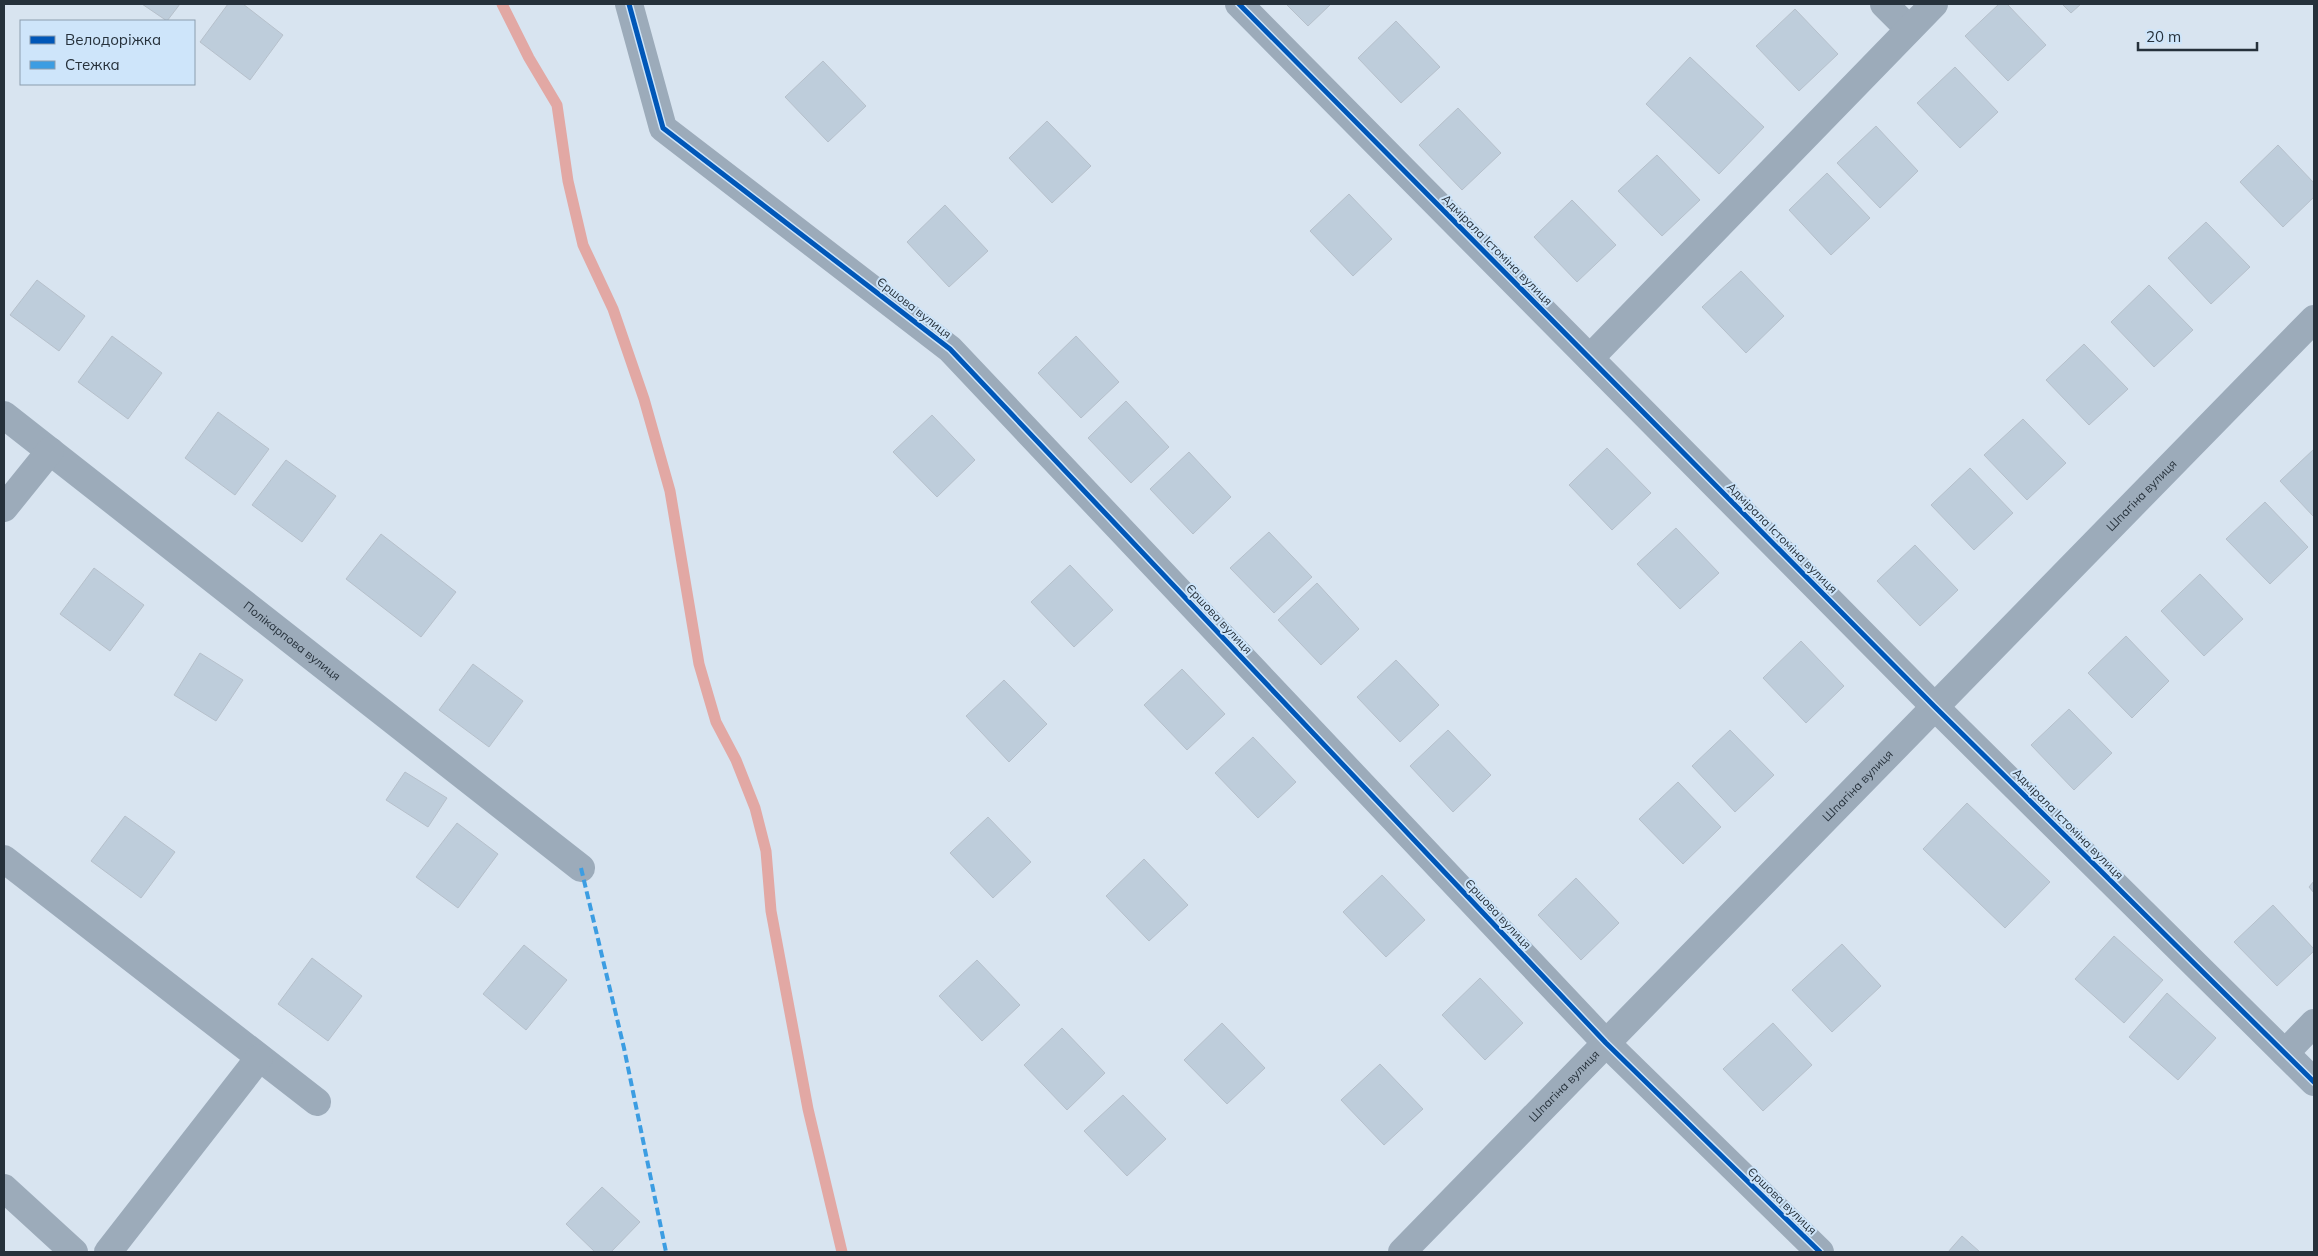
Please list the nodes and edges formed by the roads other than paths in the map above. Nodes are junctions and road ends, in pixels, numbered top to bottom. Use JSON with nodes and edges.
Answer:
{"nodes":[{"id":1,"x":629,"y":4,"type":"edge"},
{"id":2,"x":1239,"y":4,"type":"edge"},
{"id":3,"x":1884,"y":4,"type":"edge"},
{"id":4,"x":1934,"y":4,"type":"edge"},
{"id":5,"x":1909,"y":29,"type":"junction"},
{"id":6,"x":2314,"y":319,"type":"edge"},
{"id":7,"x":1590,"y":358,"type":"junction"},
{"id":8,"x":4,"y":415,"type":"edge"},
{"id":9,"x":50,"y":452,"type":"junction"},
{"id":10,"x":4,"y":508,"type":"edge"},
{"id":11,"x":1935,"y":707,"type":"junction"},
{"id":12,"x":4,"y":859,"type":"edge"},
{"id":13,"x":580,"y":868,"type":"dead end"},
{"id":14,"x":2314,"y":1022,"type":"edge"},
{"id":15,"x":1606,"y":1043,"type":"junction"},
{"id":16,"x":2285,"y":1053,"type":"junction"},
{"id":17,"x":259,"y":1058,"type":"junction"},
{"id":18,"x":2314,"y":1082,"type":"edge"},
{"id":19,"x":316,"y":1102,"type":"dead end"},
{"id":20,"x":4,"y":1188,"type":"edge"},
{"id":21,"x":74,"y":1252,"type":"edge"},
{"id":22,"x":108,"y":1252,"type":"edge"},
{"id":23,"x":1402,"y":1252,"type":"edge"},
{"id":24,"x":1820,"y":1252,"type":"edge"}],
"edges":[{"from":1,"to":15,"type":"street","name":"Єршова вулиця"},
{"from":2,"to":7,"type":"street","name":"Адмірала Істоміна вулиця"},
{"from":3,"to":5,"type":"street"},
{"from":4,"to":5,"type":"street"},
{"from":5,"to":7,"type":"street"},
{"from":6,"to":11,"type":"street","name":"Шпагіна вулиця"},
{"from":7,"to":11,"type":"street","name":"Адмірала Істоміна вулиця"},
{"from":8,"to":9,"type":"street","name":"Полікарпова вулиця"},
{"from":9,"to":10,"type":"street"},
{"from":9,"to":13,"type":"street","name":"Полікарпова вулиця"},
{"from":11,"to":15,"type":"street","name":"Шпагіна вулиця"},
{"from":11,"to":16,"type":"street","name":"Адмірала Істоміна вулиця"},
{"from":12,"to":17,"type":"street"},
{"from":14,"to":16,"type":"street"},
{"from":15,"to":23,"type":"street","name":"Шпагіна вулиця"},
{"from":15,"to":24,"type":"street","name":"Єршова вулиця"},
{"from":16,"to":18,"type":"street","name":"Адмірала Істоміна вулиця"},
{"from":17,"to":19,"type":"street"},
{"from":17,"to":22,"type":"street"},
{"from":20,"to":21,"type":"street"}]}
